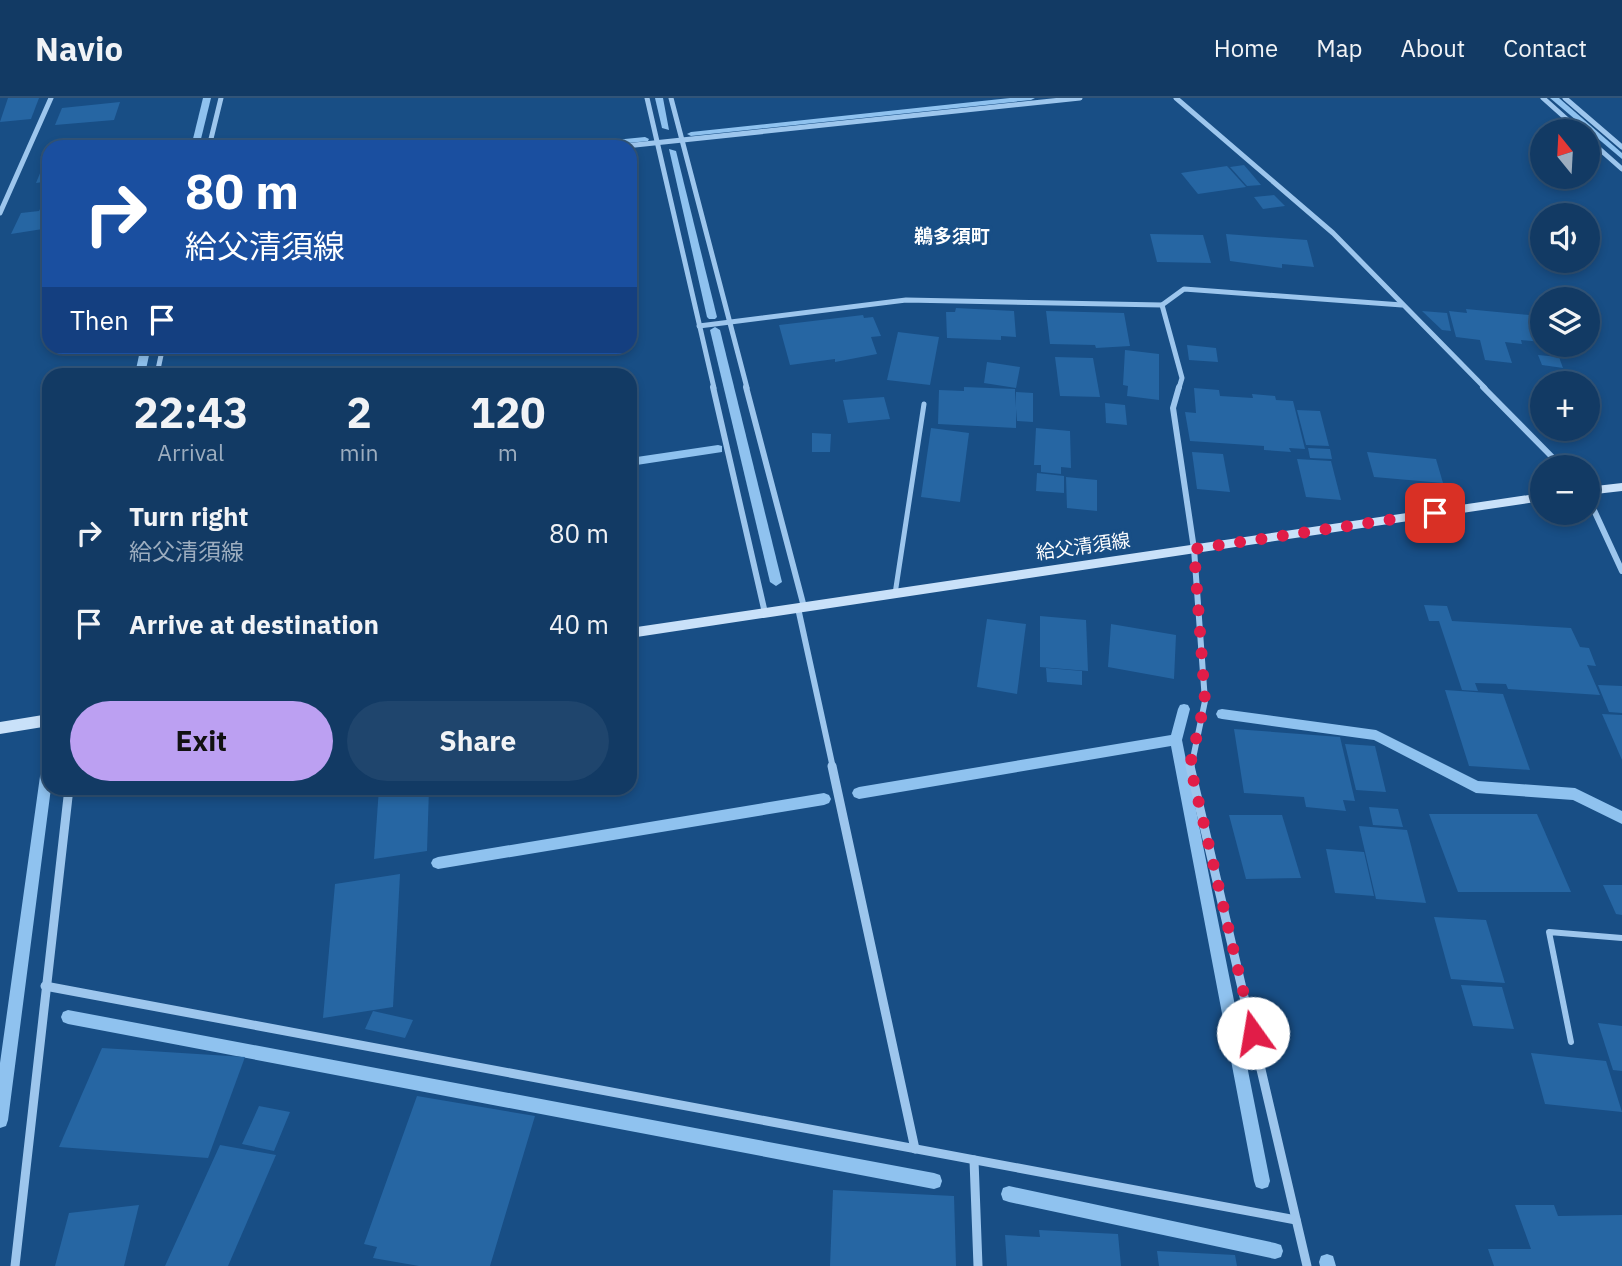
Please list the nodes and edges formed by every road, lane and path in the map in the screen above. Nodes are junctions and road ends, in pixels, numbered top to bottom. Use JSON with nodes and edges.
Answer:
{"nodes":[{"id":1,"x":51,"y":98,"type":"edge"},
{"id":2,"x":221,"y":98,"type":"edge"},
{"id":3,"x":647,"y":98,"type":"edge"},
{"id":4,"x":671,"y":98,"type":"edge"},
{"id":5,"x":1080,"y":98,"type":"edge"},
{"id":6,"x":1176,"y":98,"type":"edge"},
{"id":7,"x":1543,"y":98,"type":"edge"},
{"id":8,"x":1565,"y":98,"type":"edge"},
{"id":9,"x":1567,"y":119,"type":"edge"},
{"id":10,"x":211,"y":140,"type":"edge"},
{"id":11,"x":682,"y":140,"type":"junction"},
{"id":12,"x":657,"y":143,"type":"junction"},
{"id":13,"x":637,"y":145,"type":"edge"},
{"id":14,"x":1622,"y":147,"type":"edge"},
{"id":15,"x":1600,"y":150,"type":"edge"},
{"id":16,"x":1622,"y":169,"type":"edge"},
{"id":17,"x":0,"y":213,"type":"edge"},
{"id":18,"x":1162,"y":305,"type":"junction"},
{"id":19,"x":1402,"y":305,"type":"junction"},
{"id":20,"x":729,"y":322,"type":"junction"},
{"id":21,"x":699,"y":326,"type":"junction"},
{"id":22,"x":923,"y":404,"type":"dead end"},
{"id":23,"x":1550,"y":455,"type":"edge"},
{"id":24,"x":1622,"y":487,"type":"edge"},
{"id":25,"x":1600,"y":491,"type":"edge"},
{"id":26,"x":1530,"y":499,"type":"edge"},
{"id":27,"x":1600,"y":522,"type":"edge"},
{"id":28,"x":1194,"y":549,"type":"junction"},
{"id":29,"x":1622,"y":571,"type":"edge"},
{"id":30,"x":895,"y":594,"type":"junction"},
{"id":31,"x":801,"y":608,"type":"junction"},
{"id":32,"x":765,"y":613,"type":"junction"},
{"id":33,"x":637,"y":632,"type":"edge"},
{"id":34,"x":42,"y":721,"type":"edge"},
{"id":35,"x":0,"y":728,"type":"edge"},
{"id":36,"x":68,"y":795,"type":"edge"},
{"id":37,"x":1622,"y":939,"type":"edge"},
{"id":38,"x":45,"y":986,"type":"junction"},
{"id":39,"x":1571,"y":1042,"type":"dead end"},
{"id":40,"x":915,"y":1149,"type":"junction"},
{"id":41,"x":974,"y":1160,"type":"junction"},
{"id":42,"x":1296,"y":1220,"type":"junction"},
{"id":43,"x":15,"y":1266,"type":"edge"},
{"id":44,"x":978,"y":1266,"type":"edge"},
{"id":45,"x":1307,"y":1266,"type":"edge"}],
"edges":[{"from":1,"to":17,"type":"street"},
{"from":2,"to":10,"type":"street"},
{"from":3,"to":12,"type":"street"},
{"from":4,"to":11,"type":"street"},
{"from":5,"to":11,"type":"street"},
{"from":6,"to":19,"type":"street"},
{"from":7,"to":9,"type":"street"},
{"from":8,"to":14,"type":"street"},
{"from":11,"to":12,"type":"street"},
{"from":11,"to":20,"type":"street"},
{"from":12,"to":13,"type":"street"},
{"from":12,"to":21,"type":"street"},
{"from":15,"to":16,"type":"street"},
{"from":18,"to":19,"type":"street"},
{"from":18,"to":20,"type":"street"},
{"from":18,"to":28,"type":"street"},
{"from":19,"to":23,"type":"street"},
{"from":20,"to":21,"type":"street"},
{"from":20,"to":31,"type":"street"},
{"from":21,"to":32,"type":"street"},
{"from":22,"to":30,"type":"lane"},
{"from":24,"to":25,"type":"main road"},
{"from":26,"to":28,"type":"main road","name":"給父清須線"},
{"from":27,"to":29,"type":"street"},
{"from":28,"to":30,"type":"main road","name":"給父清須線"},
{"from":28,"to":42,"type":"street"},
{"from":30,"to":31,"type":"main road","name":"給父清須線"},
{"from":31,"to":32,"type":"main road","name":"給父清須線"},
{"from":31,"to":40,"type":"street"},
{"from":32,"to":33,"type":"main road","name":"給父清須線"},
{"from":34,"to":35,"type":"main road"},
{"from":36,"to":38,"type":"street"},
{"from":37,"to":39,"type":"lane"},
{"from":38,"to":40,"type":"street"},
{"from":38,"to":43,"type":"street"},
{"from":40,"to":41,"type":"street"},
{"from":41,"to":42,"type":"street"},
{"from":41,"to":44,"type":"street"},
{"from":42,"to":45,"type":"street"}]}
